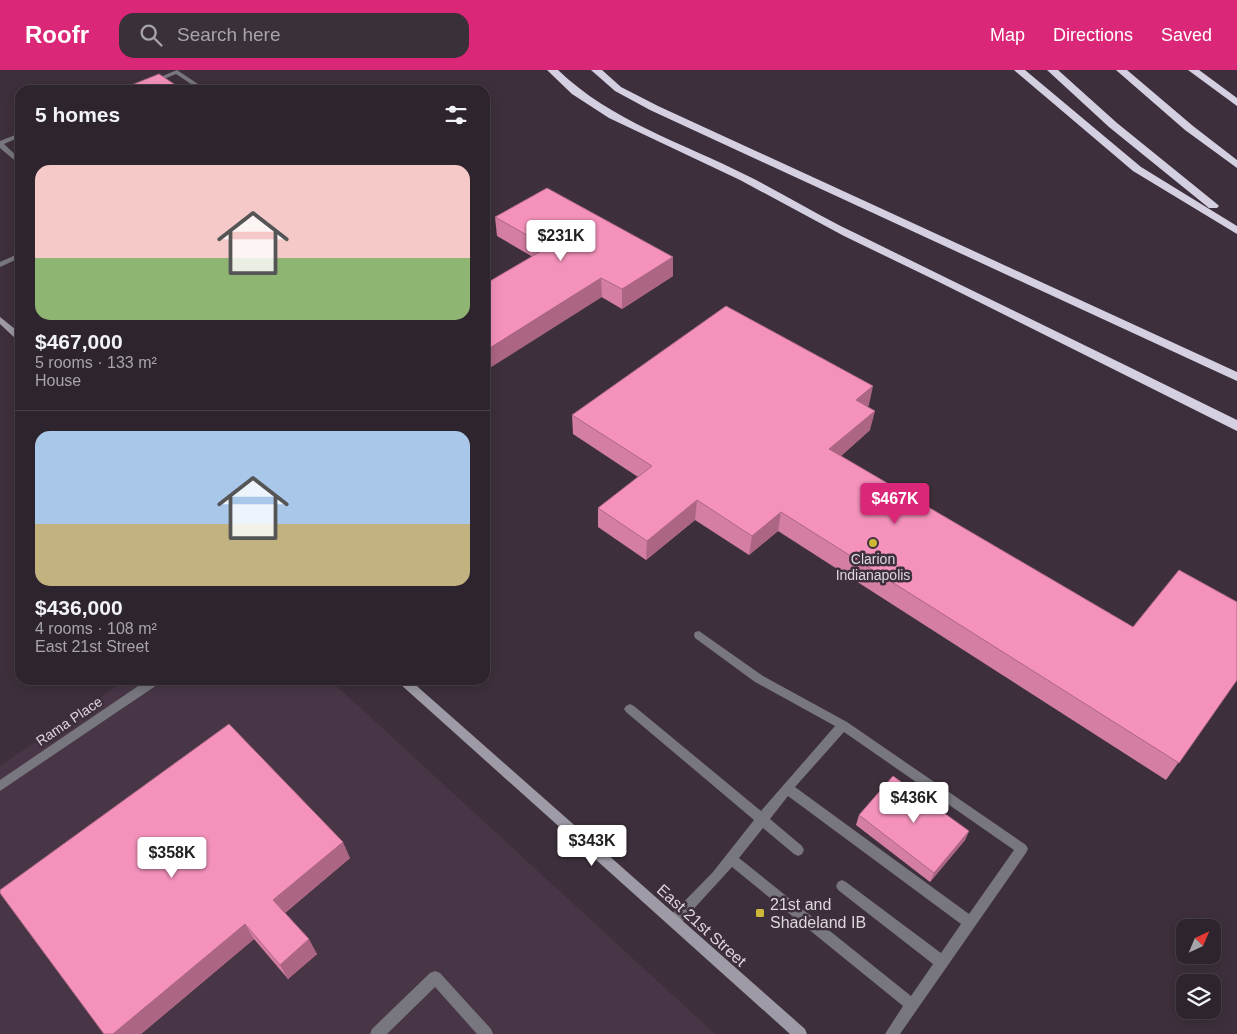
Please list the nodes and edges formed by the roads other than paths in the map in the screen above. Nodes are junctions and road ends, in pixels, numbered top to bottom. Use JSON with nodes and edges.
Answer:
{"nodes":[{"id":1,"x":552,"y":70,"type":"edge"},
{"id":2,"x":596,"y":70,"type":"edge"},
{"id":3,"x":1019,"y":70,"type":"edge"},
{"id":4,"x":1052,"y":70,"type":"edge"},
{"id":5,"x":1121,"y":70,"type":"edge"},
{"id":6,"x":1193,"y":70,"type":"edge"},
{"id":7,"x":144,"y":85,"type":"edge"},
{"id":8,"x":196,"y":85,"type":"edge"},
{"id":9,"x":1237,"y":103,"type":"edge"},
{"id":10,"x":15,"y":137,"type":"edge"},
{"id":11,"x":0,"y":144,"type":"edge"},
{"id":12,"x":15,"y":158,"type":"edge"},
{"id":13,"x":1237,"y":165,"type":"edge"},
{"id":14,"x":1237,"y":226,"type":"edge"},
{"id":15,"x":1237,"y":231,"type":"edge"},
{"id":16,"x":15,"y":257,"type":"edge"},
{"id":17,"x":0,"y":264,"type":"edge"},
{"id":18,"x":0,"y":320,"type":"edge"},
{"id":19,"x":15,"y":334,"type":"edge"},
{"id":20,"x":1237,"y":377,"type":"edge"},
{"id":21,"x":1237,"y":426,"type":"edge"},
{"id":22,"x":699,"y":635,"type":"dead end"},
{"id":23,"x":149,"y":685,"type":"edge"},
{"id":24,"x":409,"y":685,"type":"edge"},
{"id":25,"x":630,"y":709,"type":"dead end"},
{"id":26,"x":843,"y":726,"type":"junction"},
{"id":27,"x":0,"y":786,"type":"edge"},
{"id":28,"x":787,"y":788,"type":"junction"},
{"id":29,"x":761,"y":821,"type":"junction"},
{"id":30,"x":798,"y":850,"type":"dead end"},
{"id":31,"x":731,"y":859,"type":"junction"},
{"id":32,"x":842,"y":886,"type":"dead end"},
{"id":33,"x":674,"y":921,"type":"junction"},
{"id":34,"x":970,"y":923,"type":"junction"},
{"id":35,"x":942,"y":963,"type":"junction"},
{"id":36,"x":912,"y":1005,"type":"junction"},
{"id":37,"x":377,"y":1034,"type":"edge"},
{"id":38,"x":486,"y":1034,"type":"edge"},
{"id":39,"x":800,"y":1034,"type":"edge"},
{"id":40,"x":892,"y":1034,"type":"edge"}],
"edges":[{"from":1,"to":21,"type":"highway"},
{"from":2,"to":20,"type":"highway"},
{"from":3,"to":15,"type":"highway"},
{"from":4,"to":14,"type":"highway"},
{"from":5,"to":13,"type":"highway"},
{"from":6,"to":9,"type":"highway"},
{"from":7,"to":8,"type":"street"},
{"from":10,"to":11,"type":"street"},
{"from":11,"to":12,"type":"street"},
{"from":16,"to":17,"type":"street"},
{"from":18,"to":19,"type":"main road"},
{"from":22,"to":26,"type":"street"},
{"from":23,"to":27,"type":"street","name":"Rama Place"},
{"from":24,"to":33,"type":"main road","name":"East 21st Street"},
{"from":25,"to":29,"type":"street"},
{"from":26,"to":28,"type":"street"},
{"from":26,"to":34,"type":"street"},
{"from":28,"to":29,"type":"street"},
{"from":28,"to":34,"type":"street"},
{"from":29,"to":30,"type":"street"},
{"from":29,"to":31,"type":"street"},
{"from":31,"to":33,"type":"street"},
{"from":31,"to":36,"type":"street"},
{"from":32,"to":35,"type":"street"},
{"from":33,"to":39,"type":"main road","name":"East 21st Street"},
{"from":34,"to":35,"type":"street"},
{"from":35,"to":36,"type":"street"},
{"from":36,"to":40,"type":"street"},
{"from":37,"to":38,"type":"street"}]}
